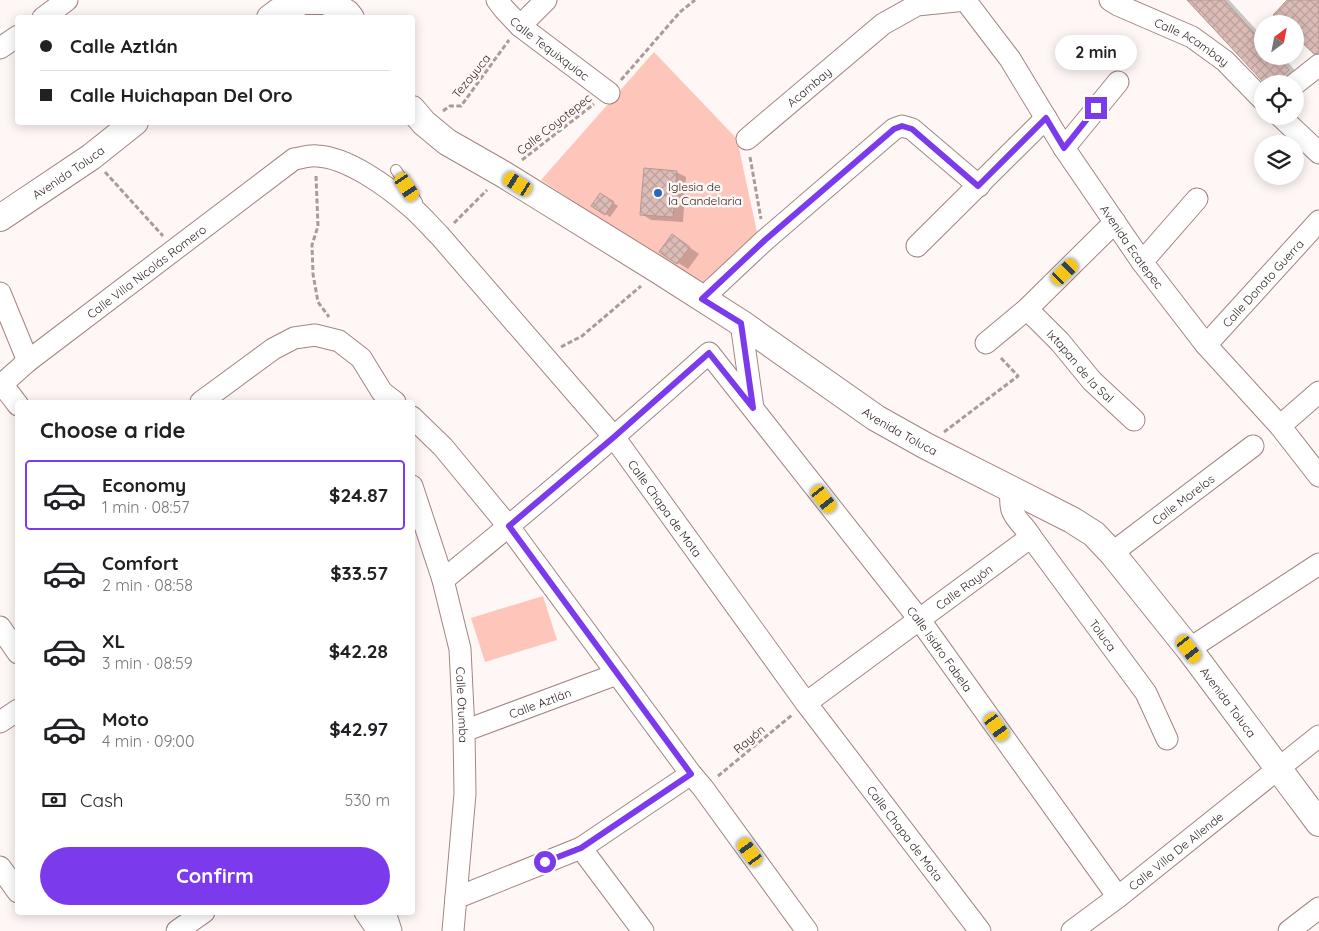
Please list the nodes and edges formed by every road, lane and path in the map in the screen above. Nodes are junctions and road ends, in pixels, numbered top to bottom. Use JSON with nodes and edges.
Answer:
{"nodes":[{"id":1,"x":67,"y":0,"type":"edge"},
{"id":2,"x":497,"y":0,"type":"edge"},
{"id":3,"x":546,"y":0,"type":"edge"},
{"id":4,"x":695,"y":0,"type":"edge"},
{"id":5,"x":966,"y":0,"type":"edge"},
{"id":6,"x":1110,"y":0,"type":"edge"},
{"id":7,"x":47,"y":15,"type":"edge"},
{"id":8,"x":274,"y":15,"type":"edge"},
{"id":9,"x":349,"y":15,"type":"edge"},
{"id":10,"x":520,"y":26,"type":"junction"},
{"id":11,"x":15,"y":38,"type":"edge"},
{"id":12,"x":0,"y":48,"type":"edge"},
{"id":13,"x":1319,"y":65,"type":"edge"},
{"id":14,"x":1304,"y":77,"type":"edge"},
{"id":15,"x":1118,"y":82,"type":"dead end"},
{"id":16,"x":1254,"y":91,"type":"edge"},
{"id":17,"x":609,"y":93,"type":"junction"},
{"id":18,"x":418,"y":116,"type":"edge"},
{"id":19,"x":1046,"y":118,"type":"junction"},
{"id":20,"x":130,"y":125,"type":"edge"},
{"id":21,"x":1289,"y":125,"type":"edge"},
{"id":22,"x":747,"y":139,"type":"joint"},
{"id":23,"x":1064,"y":148,"type":"junction"},
{"id":24,"x":1319,"y":153,"type":"edge"},
{"id":25,"x":316,"y":155,"type":"junction"},
{"id":26,"x":91,"y":156,"type":"junction"},
{"id":27,"x":294,"y":160,"type":"joint"},
{"id":28,"x":396,"y":170,"type":"dead end"},
{"id":29,"x":503,"y":174,"type":"junction"},
{"id":30,"x":978,"y":186,"type":"junction"},
{"id":31,"x":1197,"y":199,"type":"dead end"},
{"id":32,"x":0,"y":218,"type":"edge"},
{"id":33,"x":1115,"y":222,"type":"junction"},
{"id":34,"x":1319,"y":222,"type":"edge"},
{"id":35,"x":440,"y":236,"type":"junction"},
{"id":36,"x":765,"y":240,"type":"junction"},
{"id":37,"x":917,"y":246,"type":"dead end"},
{"id":38,"x":175,"y":250,"type":"junction"},
{"id":39,"x":1142,"y":262,"type":"junction"},
{"id":40,"x":658,"y":270,"type":"junction"},
{"id":41,"x":0,"y":293,"type":"edge"},
{"id":42,"x":702,"y":299,"type":"junction"},
{"id":43,"x":1027,"y":309,"type":"junction"},
{"id":44,"x":741,"y":323,"type":"junction"},
{"id":45,"x":339,"y":341,"type":"junction"},
{"id":46,"x":986,"y":343,"type":"joint"},
{"id":47,"x":1206,"y":345,"type":"junction"},
{"id":48,"x":544,"y":356,"type":"junction"},
{"id":49,"x":28,"y":361,"type":"junction"},
{"id":50,"x":1,"y":385,"type":"edge"},
{"id":51,"x":1319,"y":392,"type":"edge"},
{"id":52,"x":388,"y":399,"type":"edge"},
{"id":53,"x":204,"y":400,"type":"edge"},
{"id":54,"x":15,"y":401,"type":"edge"},
{"id":55,"x":753,"y":408,"type":"junction"},
{"id":56,"x":415,"y":420,"type":"edge"},
{"id":57,"x":1134,"y":420,"type":"dead end"},
{"id":58,"x":1280,"y":426,"type":"junction"},
{"id":59,"x":614,"y":437,"type":"junction"},
{"id":60,"x":926,"y":446,"type":"junction"},
{"id":61,"x":1253,"y":446,"type":"dead end"},
{"id":62,"x":1319,"y":476,"type":"edge"},
{"id":63,"x":1010,"y":489,"type":"junction"},
{"id":64,"x":415,"y":495,"type":"edge"},
{"id":65,"x":509,"y":526,"type":"junction"},
{"id":66,"x":1031,"y":537,"type":"junction"},
{"id":67,"x":1112,"y":553,"type":"junction"},
{"id":68,"x":1319,"y":564,"type":"edge"},
{"id":69,"x":443,"y":580,"type":"junction"},
{"id":70,"x":919,"y":620,"type":"junction"},
{"id":71,"x":0,"y":627,"type":"edge"},
{"id":72,"x":15,"y":649,"type":"edge"},
{"id":73,"x":1189,"y":649,"type":"junction"},
{"id":74,"x":617,"y":674,"type":"junction"},
{"id":75,"x":806,"y":703,"type":"junction"},
{"id":76,"x":15,"y":712,"type":"edge"},
{"id":77,"x":0,"y":722,"type":"edge"},
{"id":78,"x":464,"y":731,"type":"junction"},
{"id":79,"x":1319,"y":736,"type":"edge"},
{"id":80,"x":1167,"y":740,"type":"dead end"},
{"id":81,"x":1278,"y":768,"type":"junction"},
{"id":82,"x":697,"y":781,"type":"junction"},
{"id":83,"x":1319,"y":823,"type":"edge"},
{"id":84,"x":581,"y":848,"type":"junction"},
{"id":85,"x":0,"y":867,"type":"edge"},
{"id":86,"x":15,"y":888,"type":"edge"},
{"id":87,"x":1118,"y":897,"type":"junction"},
{"id":88,"x":456,"y":898,"type":"junction"},
{"id":89,"x":1319,"y":908,"type":"edge"},
{"id":90,"x":367,"y":915,"type":"edge"},
{"id":91,"x":386,"y":915,"type":"edge"},
{"id":92,"x":201,"y":918,"type":"edge"},
{"id":93,"x":456,"y":928,"type":"edge"},
{"id":94,"x":177,"y":931,"type":"edge"},
{"id":95,"x":378,"y":931,"type":"edge"},
{"id":96,"x":391,"y":931,"type":"edge"},
{"id":97,"x":643,"y":931,"type":"edge"},
{"id":98,"x":808,"y":931,"type":"edge"},
{"id":99,"x":980,"y":931,"type":"edge"},
{"id":100,"x":1072,"y":931,"type":"edge"},
{"id":101,"x":1289,"y":931,"type":"edge"}],
"edges":[{"from":1,"to":7,"type":"street"},
{"from":2,"to":10,"type":"street","name":"Calle Tequixquiac"},
{"from":3,"to":10,"type":"street"},
{"from":4,"to":17,"type":"path","name":"Calle Coyotepec"},
{"from":5,"to":19,"type":"street","name":"Avenida Ecatepec"},
{"from":5,"to":22,"type":"street","name":"Acambay"},
{"from":6,"to":16,"type":"street","name":"Calle Acambay"},
{"from":8,"to":9,"type":"street"},
{"from":10,"to":17,"type":"street","name":"Calle Tequixquiac"},
{"from":10,"to":18,"type":"path","name":"Tezoyuca"},
{"from":11,"to":12,"type":"street"},
{"from":13,"to":14,"type":"street"},
{"from":15,"to":23,"type":"street"},
{"from":17,"to":29,"type":"path","name":"Calle Coyotepec"},
{"from":18,"to":29,"type":"street","name":"Avenida Toluca"},
{"from":19,"to":23,"type":"street","name":"Avenida Ecatepec"},
{"from":19,"to":30,"type":"street"},
{"from":20,"to":26,"type":"street","name":"Avenida Toluca"},
{"from":21,"to":24,"type":"street"},
{"from":22,"to":36,"type":"path"},
{"from":23,"to":33,"type":"street","name":"Avenida Ecatepec"},
{"from":25,"to":27,"type":"street","name":"Calle Chapa de Mota"},
{"from":25,"to":35,"type":"street","name":"Calle Chapa de Mota"},
{"from":25,"to":45,"type":"path"},
{"from":26,"to":32,"type":"street","name":"Avenida Toluca"},
{"from":26,"to":38,"type":"path"},
{"from":27,"to":38,"type":"street","name":"Calle Villa Nicolás Romero"},
{"from":28,"to":35,"type":"lane"},
{"from":29,"to":35,"type":"path","name":"Calle Coyotepec"},
{"from":29,"to":40,"type":"street","name":"Avenida Toluca"},
{"from":30,"to":36,"type":"street"},
{"from":30,"to":37,"type":"street"},
{"from":31,"to":39,"type":"street"},
{"from":33,"to":39,"type":"street","name":"Avenida Ecatepec"},
{"from":33,"to":43,"type":"street"},
{"from":34,"to":47,"type":"street","name":"Calle Donato Guerra"},
{"from":35,"to":48,"type":"street","name":"Calle Chapa de Mota"},
{"from":36,"to":42,"type":"street"},
{"from":38,"to":49,"type":"street","name":"Calle Villa Nicolás Romero"},
{"from":39,"to":47,"type":"street","name":"Avenida Ecatepec"},
{"from":40,"to":42,"type":"street","name":"Avenida Toluca"},
{"from":40,"to":48,"type":"path"},
{"from":41,"to":49,"type":"street"},
{"from":42,"to":44,"type":"street","name":"Avenida Toluca"},
{"from":43,"to":46,"type":"street"},
{"from":43,"to":57,"type":"street","name":"Ixtapan de la Sal"},
{"from":44,"to":55,"type":"street"},
{"from":44,"to":60,"type":"street","name":"Avenida Toluca"},
{"from":45,"to":52,"type":"street"},
{"from":45,"to":53,"type":"street"},
{"from":46,"to":60,"type":"path"},
{"from":47,"to":58,"type":"street","name":"Avenida Ecatepec"},
{"from":48,"to":59,"type":"street","name":"Calle Chapa de Mota"},
{"from":49,"to":50,"type":"street","name":"Calle Villa Nicolás Romero"},
{"from":50,"to":54,"type":"street"},
{"from":51,"to":58,"type":"street"},
{"from":55,"to":59,"type":"street","name":"Calle Isidro Fabela"},
{"from":55,"to":70,"type":"street","name":"Calle Isidro Fabela"},
{"from":56,"to":65,"type":"street"},
{"from":58,"to":62,"type":"street","name":"Avenida Ecatepec"},
{"from":59,"to":65,"type":"street"},
{"from":59,"to":75,"type":"street","name":"Calle Chapa de Mota"},
{"from":60,"to":63,"type":"street","name":"Avenida Toluca"},
{"from":61,"to":67,"type":"street","name":"Calle Morelos"},
{"from":63,"to":66,"type":"street"},
{"from":63,"to":67,"type":"street","name":"Avenida Toluca"},
{"from":64,"to":69,"type":"street","name":"Calle Otumba"},
{"from":65,"to":69,"type":"street"},
{"from":65,"to":74,"type":"street"},
{"from":66,"to":70,"type":"street","name":"Calle Rayón"},
{"from":66,"to":80,"type":"street","name":"Toluca"},
{"from":67,"to":73,"type":"street","name":"Avenida Toluca"},
{"from":68,"to":73,"type":"street"},
{"from":69,"to":78,"type":"street","name":"Calle Otumba"},
{"from":70,"to":75,"type":"street","name":"Calle Rayón"},
{"from":70,"to":87,"type":"street","name":"Calle Isidro Fabela"},
{"from":71,"to":72,"type":"street"},
{"from":73,"to":81,"type":"street","name":"Avenida Toluca"},
{"from":74,"to":78,"type":"street","name":"Calle Aztlán"},
{"from":74,"to":82,"type":"street"},
{"from":75,"to":82,"type":"path","name":"Rayón"},
{"from":75,"to":99,"type":"street","name":"Calle Chapa de Mota"},
{"from":76,"to":77,"type":"street"},
{"from":78,"to":88,"type":"street","name":"Calle Otumba"},
{"from":79,"to":81,"type":"street","name":"Calle Villa De Allende"},
{"from":81,"to":83,"type":"street","name":"Avenida Toluca"},
{"from":81,"to":87,"type":"street","name":"Calle Villa De Allende"},
{"from":82,"to":84,"type":"street"},
{"from":82,"to":98,"type":"street"},
{"from":84,"to":88,"type":"street"},
{"from":84,"to":97,"type":"street"},
{"from":85,"to":86,"type":"street"},
{"from":87,"to":100,"type":"street","name":"Calle Villa De Allende"},
{"from":88,"to":93,"type":"street","name":"Calle Otumba"},
{"from":89,"to":101,"type":"street"},
{"from":90,"to":95,"type":"street"},
{"from":91,"to":96,"type":"street"},
{"from":92,"to":94,"type":"street"}]}
